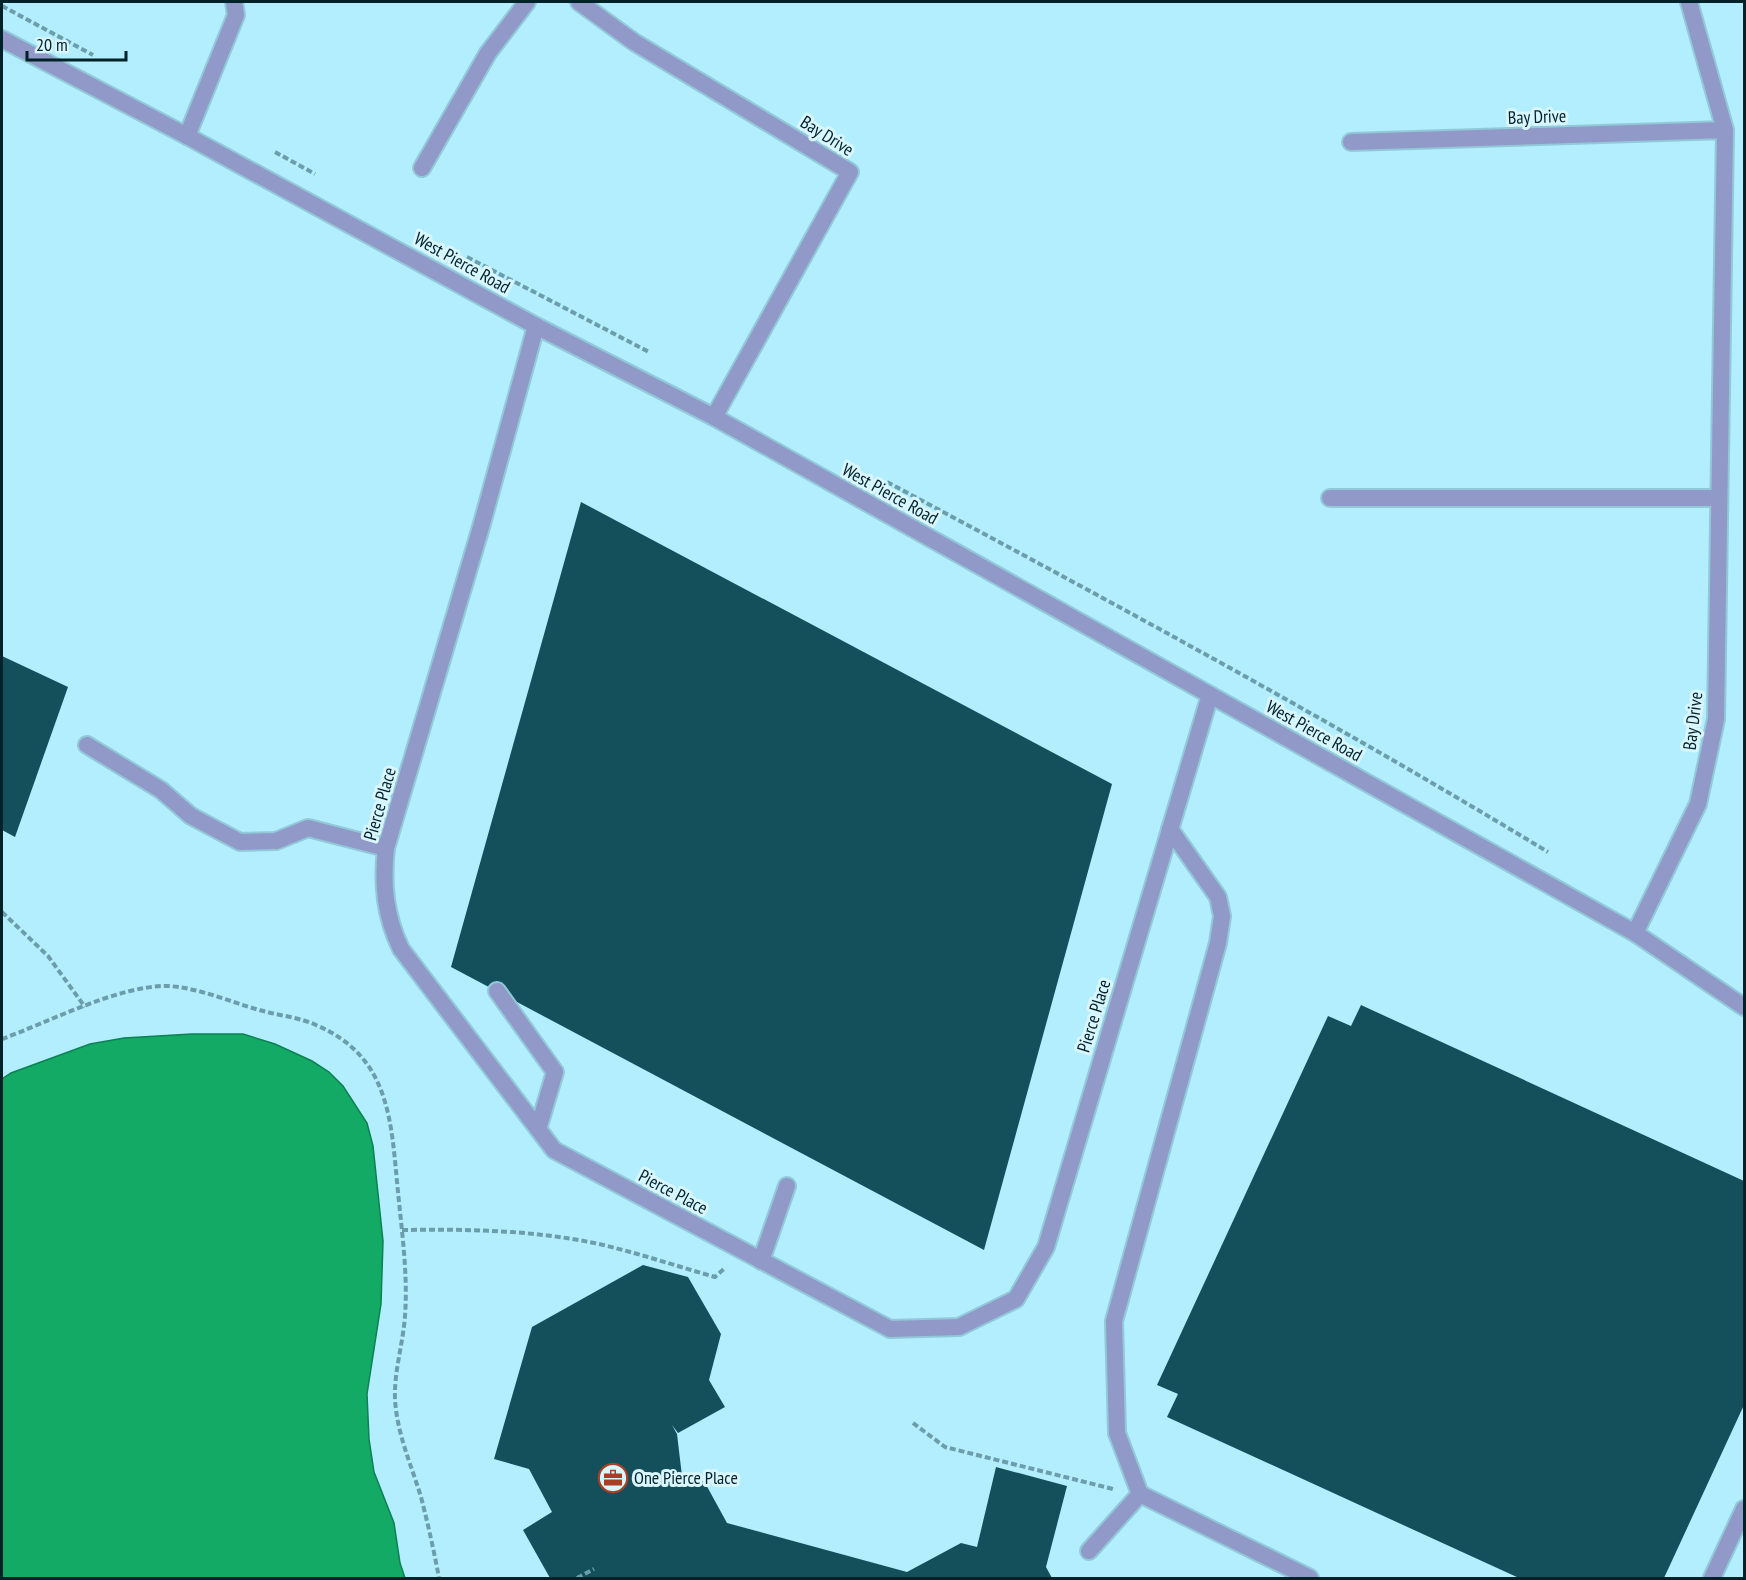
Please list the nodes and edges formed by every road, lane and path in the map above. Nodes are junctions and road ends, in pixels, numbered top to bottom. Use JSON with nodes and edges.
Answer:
{"nodes":[{"id":1,"x":234,"y":2,"type":"edge"},
{"id":2,"x":527,"y":2,"type":"edge"},
{"id":3,"x":579,"y":2,"type":"edge"},
{"id":4,"x":1689,"y":2,"type":"edge"},
{"id":5,"x":2,"y":39,"type":"edge"},
{"id":6,"x":1725,"y":130,"type":"junction"},
{"id":7,"x":187,"y":136,"type":"junction"},
{"id":8,"x":1351,"y":142,"type":"dead end"},
{"id":9,"x":422,"y":168,"type":"dead end"},
{"id":10,"x":536,"y":326,"type":"junction"},
{"id":11,"x":714,"y":417,"type":"junction"},
{"id":12,"x":1330,"y":498,"type":"dead end"},
{"id":13,"x":1719,"y":498,"type":"junction"},
{"id":14,"x":1210,"y":694,"type":"junction"},
{"id":15,"x":87,"y":745,"type":"dead end"},
{"id":16,"x":1170,"y":829,"type":"junction"},
{"id":17,"x":386,"y":848,"type":"junction"},
{"id":18,"x":2,"y":912,"type":"edge"},
{"id":19,"x":1635,"y":933,"type":"junction"},
{"id":20,"x":497,"y":991,"type":"dead end"},
{"id":21,"x":85,"y":1007,"type":"junction"},
{"id":22,"x":1744,"y":1007,"type":"edge"},
{"id":23,"x":2,"y":1039,"type":"edge"},
{"id":24,"x":538,"y":1129,"type":"junction"},
{"id":25,"x":788,"y":1186,"type":"dead end"},
{"id":26,"x":402,"y":1230,"type":"junction"},
{"id":27,"x":745,"y":1252,"type":"junction"},
{"id":28,"x":761,"y":1261,"type":"junction"},
{"id":29,"x":913,"y":1424,"type":"dead end"},
{"id":30,"x":1140,"y":1494,"type":"junction"},
{"id":31,"x":1744,"y":1509,"type":"edge"},
{"id":32,"x":1089,"y":1551,"type":"dead end"},
{"id":33,"x":594,"y":1569,"type":"dead end"},
{"id":34,"x":439,"y":1578,"type":"edge"},
{"id":35,"x":577,"y":1578,"type":"edge"},
{"id":36,"x":1310,"y":1578,"type":"edge"},
{"id":37,"x":1712,"y":1578,"type":"edge"}],
"edges":[{"from":1,"to":7,"type":"street"},
{"from":2,"to":9,"type":"street"},
{"from":3,"to":11,"type":"street","name":"Bay Drive"},
{"from":4,"to":6,"type":"street","name":"Bay Drive"},
{"from":5,"to":7,"type":"street","name":"West Pierce Road"},
{"from":6,"to":8,"type":"street","name":"Bay Drive"},
{"from":6,"to":13,"type":"street","name":"Bay Drive"},
{"from":7,"to":10,"type":"street","name":"West Pierce Road"},
{"from":10,"to":11,"type":"street","name":"West Pierce Road"},
{"from":10,"to":17,"type":"street","name":"Pierce Place"},
{"from":11,"to":14,"type":"street","name":"West Pierce Road"},
{"from":12,"to":13,"type":"street"},
{"from":13,"to":19,"type":"street","name":"Bay Drive"},
{"from":14,"to":16,"type":"street","name":"Pierce Place"},
{"from":14,"to":19,"type":"street","name":"West Pierce Road"},
{"from":15,"to":17,"type":"street"},
{"from":16,"to":28,"type":"street","name":"Pierce Place"},
{"from":16,"to":30,"type":"street"},
{"from":17,"to":24,"type":"street","name":"Pierce Place"},
{"from":18,"to":21,"type":"path"},
{"from":19,"to":22,"type":"street","name":"West Pierce Road"},
{"from":20,"to":24,"type":"street"},
{"from":21,"to":23,"type":"path"},
{"from":21,"to":26,"type":"path"},
{"from":24,"to":27,"type":"street","name":"Pierce Place"},
{"from":25,"to":28,"type":"street"},
{"from":26,"to":27,"type":"path"},
{"from":26,"to":34,"type":"path"},
{"from":27,"to":28,"type":"street","name":"Pierce Place"},
{"from":29,"to":30,"type":"path"},
{"from":30,"to":32,"type":"street"},
{"from":30,"to":36,"type":"street"},
{"from":31,"to":37,"type":"street"},
{"from":33,"to":35,"type":"path"}]}
